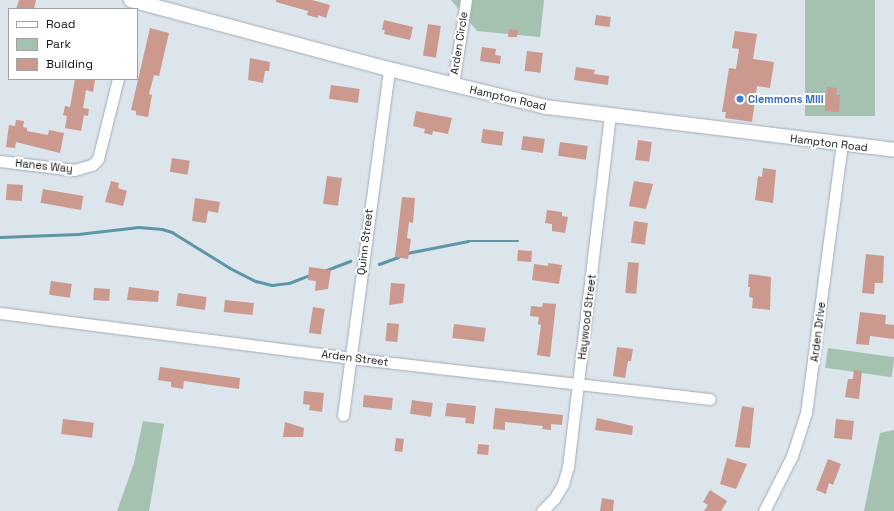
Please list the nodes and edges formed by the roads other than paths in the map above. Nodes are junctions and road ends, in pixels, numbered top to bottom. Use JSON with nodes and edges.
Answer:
{"nodes":[{"id":1,"x":466,"y":0,"type":"edge"},
{"id":2,"x":135,"y":4,"type":"edge"},
{"id":3,"x":388,"y":69,"type":"junction"},
{"id":4,"x":118,"y":80,"type":"edge"},
{"id":5,"x":453,"y":85,"type":"junction"},
{"id":6,"x":610,"y":116,"type":"junction"},
{"id":7,"x":842,"y":144,"type":"junction"},
{"id":8,"x":894,"y":150,"type":"edge"},
{"id":9,"x":0,"y":161,"type":"edge"},
{"id":10,"x":0,"y":314,"type":"edge"},
{"id":11,"x":350,"y":358,"type":"junction"},
{"id":12,"x":579,"y":384,"type":"junction"},
{"id":13,"x":710,"y":399,"type":"dead end"},
{"id":14,"x":343,"y":415,"type":"dead end"},
{"id":15,"x":542,"y":511,"type":"edge"},
{"id":16,"x":764,"y":511,"type":"edge"}],
"edges":[{"from":1,"to":5,"type":"street","name":"Arden Circle"},
{"from":2,"to":3,"type":"main road","name":"Hampton Road"},
{"from":3,"to":5,"type":"main road","name":"Hampton Road"},
{"from":3,"to":11,"type":"street","name":"Quinn Street"},
{"from":4,"to":9,"type":"street","name":"Hanes Way"},
{"from":5,"to":6,"type":"main road","name":"Hampton Road"},
{"from":6,"to":7,"type":"main road","name":"Hampton Road"},
{"from":6,"to":12,"type":"street","name":"Haywood Street"},
{"from":7,"to":8,"type":"main road","name":"Hampton Road"},
{"from":7,"to":16,"type":"street","name":"Arden Drive"},
{"from":10,"to":11,"type":"street","name":"Arden Street"},
{"from":11,"to":12,"type":"street","name":"Arden Street"},
{"from":11,"to":14,"type":"street","name":"Quinn Street"},
{"from":12,"to":13,"type":"street","name":"Arden Street"},
{"from":12,"to":15,"type":"street","name":"Haywood Street"}]}
